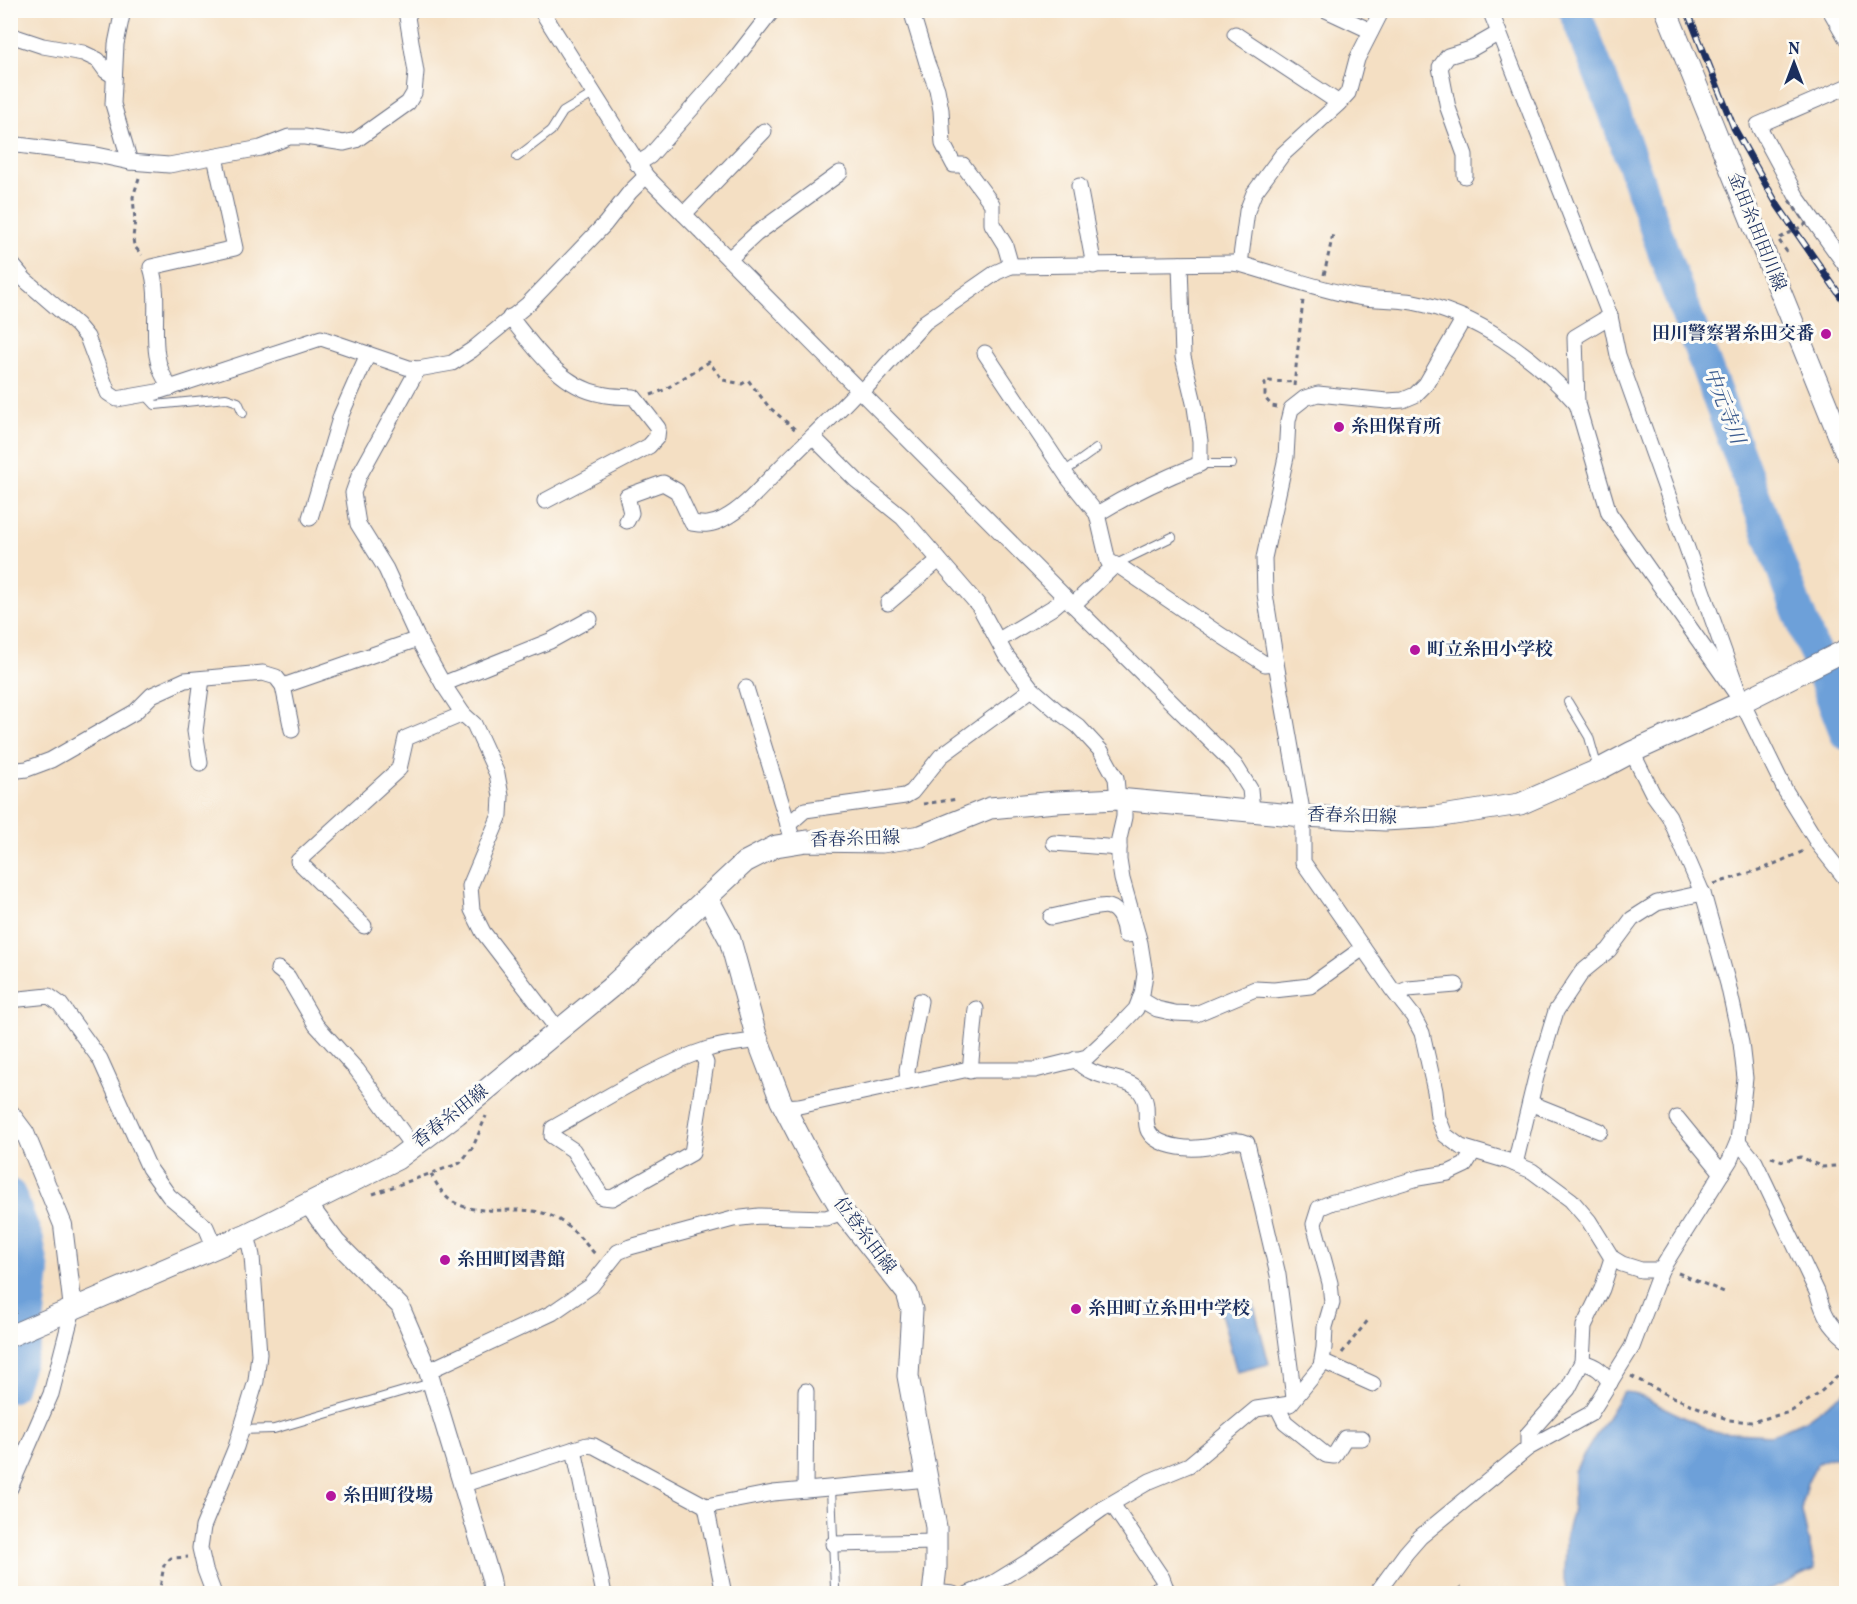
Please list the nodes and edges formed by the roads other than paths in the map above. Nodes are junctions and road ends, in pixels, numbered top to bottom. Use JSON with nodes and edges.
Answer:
{"nodes":[{"id":1,"x":123,"y":10,"type":"edge"},
{"id":2,"x":411,"y":10,"type":"edge"},
{"id":3,"x":541,"y":10,"type":"edge"},
{"id":4,"x":773,"y":10,"type":"edge"},
{"id":5,"x":911,"y":10,"type":"edge"},
{"id":6,"x":1326,"y":10,"type":"edge"},
{"id":7,"x":1382,"y":10,"type":"edge"},
{"id":8,"x":1490,"y":10,"type":"edge"},
{"id":9,"x":1666,"y":10,"type":"edge"},
{"id":10,"x":1830,"y":10,"type":"edge"},
{"id":11,"x":1371,"y":32,"type":"junction"},
{"id":12,"x":1499,"y":33,"type":"junction"},
{"id":13,"x":1235,"y":34,"type":"dead end"},
{"id":14,"x":10,"y":35,"type":"edge"},
{"id":15,"x":1846,"y":38,"type":"edge"},
{"id":16,"x":114,"y":76,"type":"junction"},
{"id":17,"x":1846,"y":87,"type":"edge"},
{"id":18,"x":593,"y":94,"type":"junction"},
{"id":19,"x":1339,"y":104,"type":"junction"},
{"id":20,"x":764,"y":131,"type":"dead end"},
{"id":21,"x":10,"y":144,"type":"edge"},
{"id":22,"x":214,"y":157,"type":"junction"},
{"id":23,"x":517,"y":157,"type":"dead end"},
{"id":24,"x":130,"y":162,"type":"junction"},
{"id":25,"x":642,"y":170,"type":"junction"},
{"id":26,"x":840,"y":172,"type":"dead end"},
{"id":27,"x":1465,"y":176,"type":"dead end"},
{"id":28,"x":1079,"y":186,"type":"dead end"},
{"id":29,"x":684,"y":214,"type":"junction"},
{"id":30,"x":729,"y":260,"type":"junction"},
{"id":31,"x":10,"y":262,"type":"edge"},
{"id":32,"x":1180,"y":264,"type":"junction"},
{"id":33,"x":1240,"y":264,"type":"junction"},
{"id":34,"x":1011,"y":266,"type":"junction"},
{"id":35,"x":1094,"y":266,"type":"junction"},
{"id":36,"x":1846,"y":266,"type":"edge"},
{"id":37,"x":1610,"y":316,"type":"junction"},
{"id":38,"x":510,"y":317,"type":"junction"},
{"id":39,"x":1464,"y":318,"type":"junction"},
{"id":40,"x":985,"y":353,"type":"dead end"},
{"id":41,"x":368,"y":354,"type":"junction"},
{"id":42,"x":418,"y":369,"type":"junction"},
{"id":43,"x":171,"y":388,"type":"junction"},
{"id":44,"x":860,"y":391,"type":"junction"},
{"id":45,"x":145,"y":394,"type":"junction"},
{"id":46,"x":1577,"y":404,"type":"junction"},
{"id":47,"x":243,"y":413,"type":"dead end"},
{"id":48,"x":813,"y":437,"type":"junction"},
{"id":49,"x":1096,"y":449,"type":"dead end"},
{"id":50,"x":1846,"y":453,"type":"edge"},
{"id":51,"x":1200,"y":464,"type":"junction"},
{"id":52,"x":1232,"y":464,"type":"dead end"},
{"id":53,"x":1064,"y":472,"type":"junction"},
{"id":54,"x":545,"y":501,"type":"dead end"},
{"id":55,"x":1097,"y":514,"type":"junction"},
{"id":56,"x":310,"y":518,"type":"dead end"},
{"id":57,"x":627,"y":521,"type":"dead end"},
{"id":58,"x":1172,"y":537,"type":"dead end"},
{"id":59,"x":939,"y":560,"type":"junction"},
{"id":60,"x":1115,"y":564,"type":"junction"},
{"id":61,"x":1069,"y":601,"type":"junction"},
{"id":62,"x":888,"y":603,"type":"dead end"},
{"id":63,"x":590,"y":619,"type":"dead end"},
{"id":64,"x":418,"y":639,"type":"junction"},
{"id":65,"x":999,"y":640,"type":"junction"},
{"id":66,"x":1846,"y":650,"type":"edge"},
{"id":67,"x":1276,"y":663,"type":"junction"},
{"id":68,"x":202,"y":679,"type":"junction"},
{"id":69,"x":443,"y":684,"type":"junction"},
{"id":70,"x":283,"y":686,"type":"junction"},
{"id":71,"x":746,"y":688,"type":"dead end"},
{"id":72,"x":1032,"y":689,"type":"junction"},
{"id":73,"x":1751,"y":697,"type":"junction"},
{"id":74,"x":1568,"y":702,"type":"dead end"},
{"id":75,"x":463,"y":714,"type":"junction"},
{"id":76,"x":292,"y":730,"type":"dead end"},
{"id":77,"x":1632,"y":752,"type":"junction"},
{"id":78,"x":200,"y":763,"type":"dead end"},
{"id":79,"x":1598,"y":770,"type":"junction"},
{"id":80,"x":10,"y":771,"type":"edge"},
{"id":81,"x":1121,"y":799,"type":"junction"},
{"id":82,"x":1252,"y":810,"type":"junction"},
{"id":83,"x":1303,"y":816,"type":"junction"},
{"id":84,"x":791,"y":834,"type":"junction"},
{"id":85,"x":1054,"y":843,"type":"dead end"},
{"id":86,"x":1119,"y":848,"type":"junction"},
{"id":87,"x":1846,"y":879,"type":"edge"},
{"id":88,"x":1702,"y":890,"type":"junction"},
{"id":89,"x":708,"y":898,"type":"junction"},
{"id":90,"x":1051,"y":917,"type":"dead end"},
{"id":91,"x":364,"y":926,"type":"dead end"},
{"id":92,"x":1137,"y":933,"type":"junction"},
{"id":93,"x":1363,"y":948,"type":"junction"},
{"id":94,"x":278,"y":969,"type":"dead end"},
{"id":95,"x":1456,"y":985,"type":"dead end"},
{"id":96,"x":1396,"y":994,"type":"junction"},
{"id":97,"x":1140,"y":999,"type":"junction"},
{"id":98,"x":10,"y":1000,"type":"edge"},
{"id":99,"x":920,"y":1001,"type":"dead end"},
{"id":100,"x":976,"y":1009,"type":"dead end"},
{"id":101,"x":559,"y":1031,"type":"junction"},
{"id":102,"x":758,"y":1040,"type":"junction"},
{"id":103,"x":700,"y":1052,"type":"junction"},
{"id":104,"x":1076,"y":1059,"type":"junction"},
{"id":105,"x":970,"y":1071,"type":"junction"},
{"id":106,"x":908,"y":1082,"type":"junction"},
{"id":107,"x":1530,"y":1103,"type":"junction"},
{"id":108,"x":784,"y":1107,"type":"junction"},
{"id":109,"x":10,"y":1113,"type":"edge"},
{"id":110,"x":1677,"y":1118,"type":"dead end"},
{"id":111,"x":1600,"y":1131,"type":"dead end"},
{"id":112,"x":1741,"y":1144,"type":"junction"},
{"id":113,"x":413,"y":1147,"type":"junction"},
{"id":114,"x":1473,"y":1152,"type":"junction"},
{"id":115,"x":1515,"y":1164,"type":"junction"},
{"id":116,"x":1722,"y":1173,"type":"junction"},
{"id":117,"x":307,"y":1203,"type":"junction"},
{"id":118,"x":843,"y":1212,"type":"junction"},
{"id":119,"x":247,"y":1234,"type":"junction"},
{"id":120,"x":214,"y":1248,"type":"junction"},
{"id":121,"x":1612,"y":1258,"type":"junction"},
{"id":122,"x":1662,"y":1268,"type":"junction"},
{"id":123,"x":73,"y":1309,"type":"junction"},
{"id":124,"x":13,"y":1330,"type":"edge"},
{"id":125,"x":1846,"y":1339,"type":"edge"},
{"id":126,"x":1582,"y":1362,"type":"junction"},
{"id":127,"x":1327,"y":1364,"type":"junction"},
{"id":128,"x":1614,"y":1376,"type":"junction"},
{"id":129,"x":430,"y":1377,"type":"junction"},
{"id":130,"x":1373,"y":1384,"type":"dead end"},
{"id":131,"x":806,"y":1391,"type":"dead end"},
{"id":132,"x":1294,"y":1398,"type":"junction"},
{"id":133,"x":1276,"y":1406,"type":"junction"},
{"id":134,"x":241,"y":1430,"type":"junction"},
{"id":135,"x":1362,"y":1438,"type":"dead end"},
{"id":136,"x":1528,"y":1448,"type":"junction"},
{"id":137,"x":574,"y":1449,"type":"junction"},
{"id":138,"x":928,"y":1479,"type":"junction"},
{"id":139,"x":461,"y":1485,"type":"junction"},
{"id":140,"x":10,"y":1488,"type":"edge"},
{"id":141,"x":831,"y":1488,"type":"junction"},
{"id":142,"x":805,"y":1490,"type":"junction"},
{"id":143,"x":1112,"y":1504,"type":"junction"},
{"id":144,"x":706,"y":1506,"type":"junction"},
{"id":145,"x":936,"y":1542,"type":"junction"},
{"id":146,"x":833,"y":1544,"type":"junction"},
{"id":147,"x":835,"y":1588,"type":"dead end"},
{"id":148,"x":1167,"y":1590,"type":"edge"},
{"id":149,"x":214,"y":1593,"type":"edge"},
{"id":150,"x":493,"y":1593,"type":"edge"},
{"id":151,"x":604,"y":1593,"type":"edge"},
{"id":152,"x":724,"y":1593,"type":"edge"},
{"id":153,"x":940,"y":1593,"type":"edge"},
{"id":154,"x":968,"y":1593,"type":"edge"},
{"id":155,"x":1145,"y":1593,"type":"edge"},
{"id":156,"x":1376,"y":1593,"type":"edge"}],
"edges":[{"from":1,"to":16,"type":"street"},
{"from":2,"to":22,"type":"street"},
{"from":3,"to":18,"type":"street"},
{"from":4,"to":25,"type":"street"},
{"from":5,"to":34,"type":"street"},
{"from":6,"to":11,"type":"street"},
{"from":7,"to":11,"type":"street"},
{"from":8,"to":12,"type":"street"},
{"from":9,"to":50,"type":"main road","name":"金田糸田田川線"},
{"from":10,"to":15,"type":"street"},
{"from":11,"to":19,"type":"street"},
{"from":12,"to":27,"type":"street"},
{"from":12,"to":37,"type":"street"},
{"from":13,"to":19,"type":"street"},
{"from":14,"to":16,"type":"street"},
{"from":16,"to":24,"type":"street"},
{"from":17,"to":36,"type":"street"},
{"from":18,"to":23,"type":"lane"},
{"from":18,"to":25,"type":"street"},
{"from":19,"to":33,"type":"street"},
{"from":20,"to":29,"type":"street"},
{"from":21,"to":24,"type":"street"},
{"from":22,"to":24,"type":"street"},
{"from":22,"to":43,"type":"street"},
{"from":25,"to":29,"type":"street"},
{"from":25,"to":38,"type":"street"},
{"from":26,"to":30,"type":"street"},
{"from":28,"to":35,"type":"street"},
{"from":29,"to":30,"type":"street"},
{"from":30,"to":44,"type":"street"},
{"from":31,"to":45,"type":"street"},
{"from":32,"to":33,"type":"street"},
{"from":32,"to":35,"type":"street"},
{"from":32,"to":51,"type":"street"},
{"from":33,"to":39,"type":"street"},
{"from":34,"to":35,"type":"street"},
{"from":34,"to":44,"type":"street"},
{"from":37,"to":46,"type":"street"},
{"from":37,"to":73,"type":"street"},
{"from":38,"to":42,"type":"street"},
{"from":38,"to":54,"type":"street"},
{"from":39,"to":46,"type":"street"},
{"from":39,"to":67,"type":"street"},
{"from":40,"to":53,"type":"street"},
{"from":41,"to":42,"type":"street"},
{"from":41,"to":43,"type":"street"},
{"from":41,"to":56,"type":"street"},
{"from":42,"to":64,"type":"street"},
{"from":43,"to":45,"type":"street"},
{"from":44,"to":48,"type":"street"},
{"from":44,"to":61,"type":"street"},
{"from":45,"to":47,"type":"lane"},
{"from":46,"to":73,"type":"street"},
{"from":48,"to":57,"type":"street"},
{"from":48,"to":59,"type":"street"},
{"from":49,"to":53,"type":"lane"},
{"from":51,"to":52,"type":"lane"},
{"from":51,"to":55,"type":"street"},
{"from":53,"to":55,"type":"street"},
{"from":55,"to":60,"type":"street"},
{"from":58,"to":60,"type":"lane"},
{"from":59,"to":62,"type":"street"},
{"from":59,"to":65,"type":"street"},
{"from":60,"to":61,"type":"street"},
{"from":60,"to":67,"type":"street"},
{"from":61,"to":65,"type":"street"},
{"from":61,"to":82,"type":"street"},
{"from":63,"to":69,"type":"street"},
{"from":64,"to":69,"type":"street"},
{"from":64,"to":70,"type":"street"},
{"from":65,"to":72,"type":"street"},
{"from":66,"to":73,"type":"main road","name":"香春糸田線"},
{"from":67,"to":83,"type":"street"},
{"from":68,"to":70,"type":"street"},
{"from":68,"to":78,"type":"street"},
{"from":68,"to":80,"type":"street"},
{"from":69,"to":75,"type":"street"},
{"from":70,"to":76,"type":"street"},
{"from":71,"to":84,"type":"street"},
{"from":72,"to":81,"type":"street"},
{"from":72,"to":84,"type":"street"},
{"from":73,"to":77,"type":"main road","name":"香春糸田線"},
{"from":73,"to":87,"type":"street"},
{"from":74,"to":79,"type":"lane"},
{"from":75,"to":91,"type":"street"},
{"from":75,"to":101,"type":"street"},
{"from":77,"to":79,"type":"main road","name":"香春糸田線"},
{"from":77,"to":88,"type":"street"},
{"from":79,"to":83,"type":"main road","name":"香春糸田線"},
{"from":81,"to":82,"type":"main road","name":"香春糸田線"},
{"from":81,"to":84,"type":"main road","name":"香春糸田線"},
{"from":81,"to":86,"type":"street"},
{"from":82,"to":83,"type":"main road","name":"香春糸田線"},
{"from":83,"to":93,"type":"street"},
{"from":84,"to":89,"type":"main road","name":"香春糸田線"},
{"from":85,"to":86,"type":"street"},
{"from":86,"to":92,"type":"street"},
{"from":88,"to":107,"type":"street"},
{"from":88,"to":112,"type":"street"},
{"from":89,"to":101,"type":"main road","name":"香春糸田線"},
{"from":89,"to":102,"type":"main road","name":"位登糸田線"},
{"from":90,"to":92,"type":"street"},
{"from":92,"to":97,"type":"street"},
{"from":93,"to":96,"type":"street"},
{"from":93,"to":97,"type":"street"},
{"from":94,"to":113,"type":"street"},
{"from":95,"to":96,"type":"street"},
{"from":96,"to":114,"type":"street"},
{"from":97,"to":104,"type":"street"},
{"from":98,"to":120,"type":"street"},
{"from":99,"to":106,"type":"street"},
{"from":100,"to":105,"type":"street"},
{"from":101,"to":113,"type":"main road","name":"香春糸田線"},
{"from":102,"to":103,"type":"street"},
{"from":102,"to":108,"type":"main road","name":"位登糸田線"},
{"from":103,"to":103,"type":"street"},
{"from":104,"to":105,"type":"street"},
{"from":104,"to":132,"type":"street"},
{"from":105,"to":106,"type":"street"},
{"from":106,"to":108,"type":"street"},
{"from":107,"to":111,"type":"street"},
{"from":107,"to":115,"type":"street"},
{"from":108,"to":118,"type":"main road","name":"位登糸田線"},
{"from":109,"to":123,"type":"street"},
{"from":110,"to":116,"type":"street"},
{"from":112,"to":116,"type":"street"},
{"from":112,"to":125,"type":"street"},
{"from":113,"to":117,"type":"main road","name":"香春糸田線"},
{"from":114,"to":115,"type":"street"},
{"from":114,"to":127,"type":"street"},
{"from":115,"to":121,"type":"street"},
{"from":116,"to":122,"type":"street"},
{"from":117,"to":119,"type":"main road","name":"香春糸田線"},
{"from":117,"to":129,"type":"street"},
{"from":118,"to":129,"type":"street"},
{"from":118,"to":138,"type":"main road","name":"位登糸田線"},
{"from":119,"to":120,"type":"main road","name":"香春糸田線"},
{"from":119,"to":134,"type":"street"},
{"from":120,"to":123,"type":"main road","name":"香春糸田線"},
{"from":121,"to":122,"type":"street"},
{"from":121,"to":126,"type":"street"},
{"from":122,"to":128,"type":"street"},
{"from":123,"to":124,"type":"main road","name":"香春糸田線"},
{"from":123,"to":140,"type":"street"},
{"from":126,"to":128,"type":"street"},
{"from":126,"to":136,"type":"street"},
{"from":127,"to":130,"type":"street"},
{"from":127,"to":132,"type":"street"},
{"from":128,"to":136,"type":"street"},
{"from":129,"to":134,"type":"lane"},
{"from":129,"to":139,"type":"street"},
{"from":131,"to":142,"type":"street"},
{"from":132,"to":133,"type":"street"},
{"from":133,"to":135,"type":"street"},
{"from":133,"to":143,"type":"street"},
{"from":134,"to":149,"type":"street"},
{"from":136,"to":156,"type":"street"},
{"from":137,"to":139,"type":"street"},
{"from":137,"to":144,"type":"street"},
{"from":137,"to":151,"type":"street"},
{"from":138,"to":141,"type":"street"},
{"from":138,"to":145,"type":"main road","name":"位登糸田線"},
{"from":139,"to":150,"type":"street"},
{"from":141,"to":142,"type":"street"},
{"from":141,"to":146,"type":"lane"},
{"from":142,"to":144,"type":"street"},
{"from":143,"to":148,"type":"street"},
{"from":143,"to":154,"type":"street"},
{"from":144,"to":152,"type":"street"},
{"from":145,"to":146,"type":"street"},
{"from":145,"to":153,"type":"main road","name":"位登糸田線"},
{"from":146,"to":147,"type":"lane"},
{"from":148,"to":155,"type":"street"}]}
